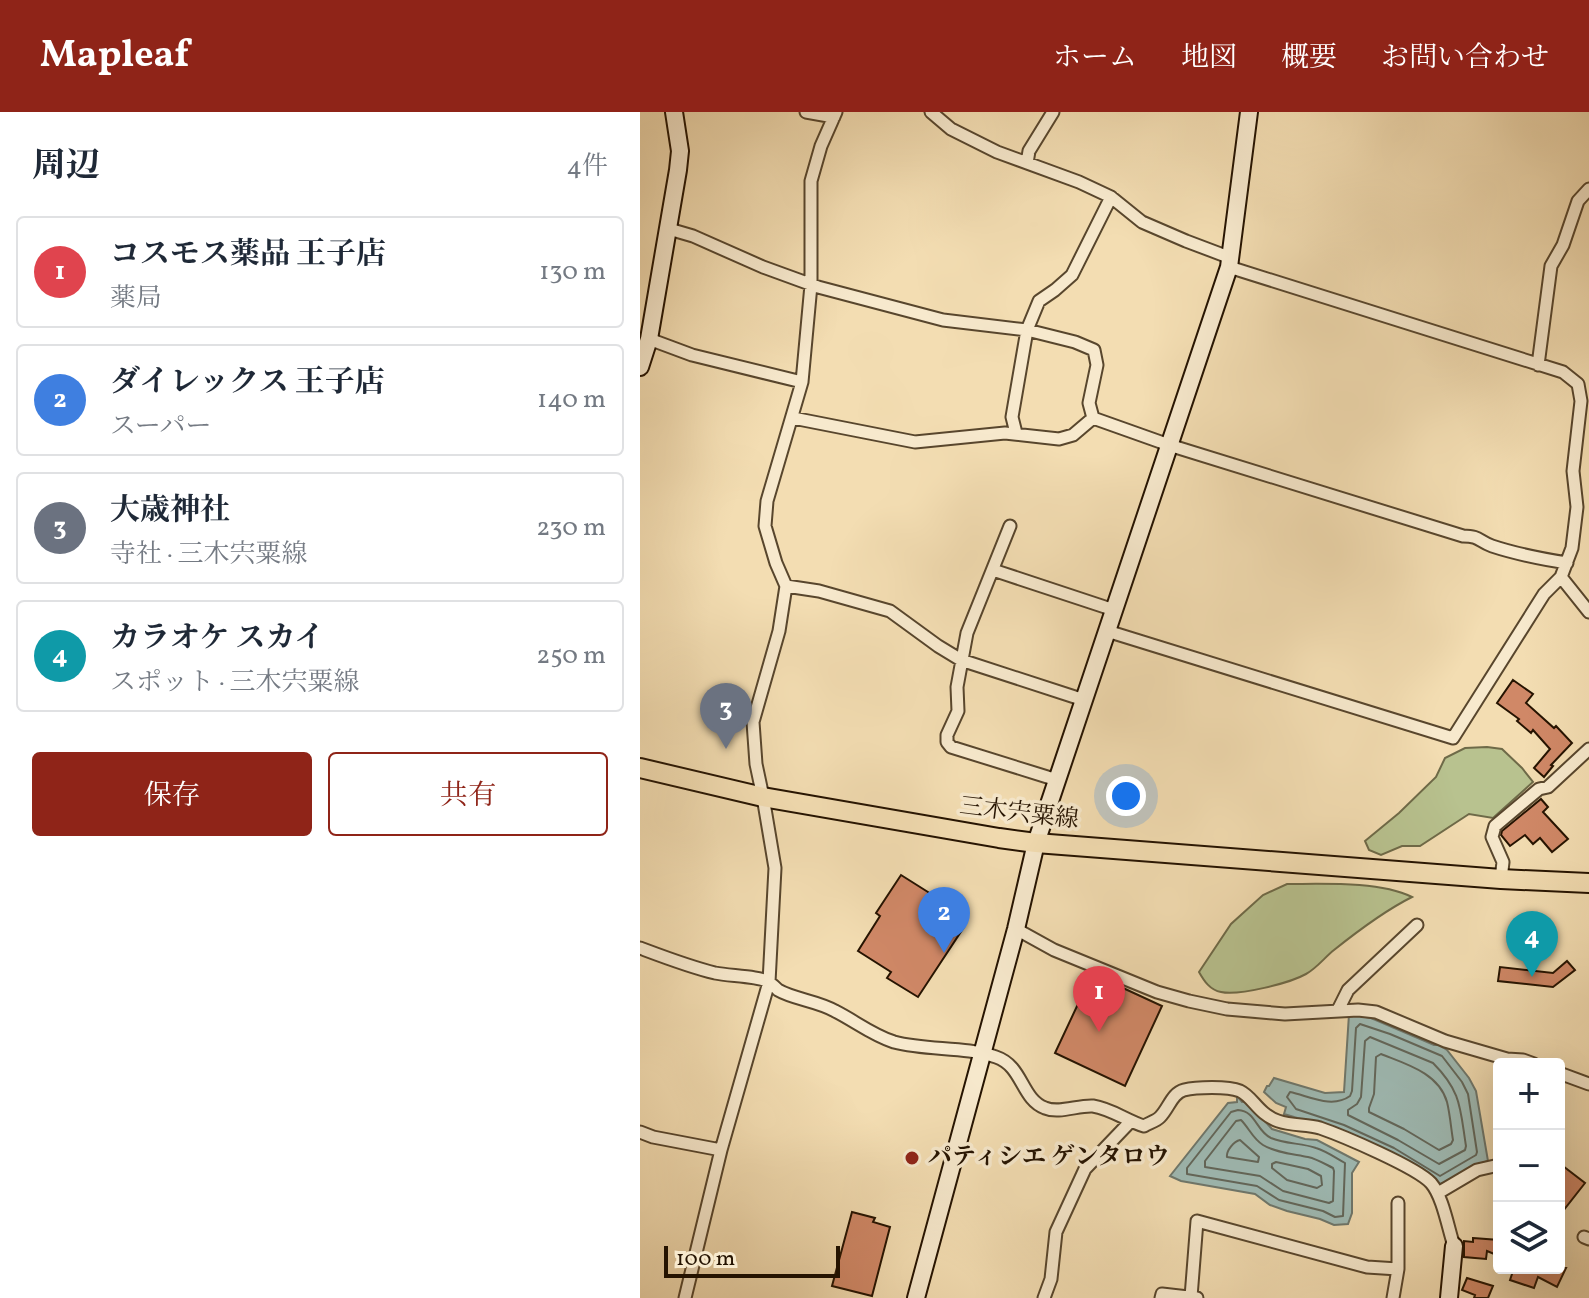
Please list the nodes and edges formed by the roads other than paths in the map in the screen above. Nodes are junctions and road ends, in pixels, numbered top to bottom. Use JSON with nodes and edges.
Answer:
{"nodes":[{"id":1,"x":674,"y":112,"type":"edge"},
{"id":2,"x":806,"y":112,"type":"edge"},
{"id":3,"x":931,"y":112,"type":"edge"},
{"id":4,"x":1053,"y":112,"type":"edge"},
{"id":5,"x":1249,"y":112,"type":"edge"},
{"id":6,"x":835,"y":115,"type":"edge"},
{"id":7,"x":1027,"y":163,"type":"junction"},
{"id":8,"x":1589,"y":189,"type":"edge"},
{"id":9,"x":1111,"y":197,"type":"junction"},
{"id":10,"x":669,"y":229,"type":"junction"},
{"id":11,"x":1230,"y":262,"type":"junction"},
{"id":12,"x":811,"y":285,"type":"junction"},
{"id":13,"x":1027,"y":330,"type":"junction"},
{"id":14,"x":649,"y":339,"type":"junction"},
{"id":15,"x":1538,"y":365,"type":"junction"},
{"id":16,"x":640,"y":367,"type":"edge"},
{"id":17,"x":802,"y":382,"type":"junction"},
{"id":18,"x":793,"y":418,"type":"junction"},
{"id":19,"x":1093,"y":418,"type":"junction"},
{"id":20,"x":1016,"y":433,"type":"junction"},
{"id":21,"x":1169,"y":445,"type":"junction"},
{"id":22,"x":1010,"y":526,"type":"dead end"},
{"id":23,"x":1567,"y":563,"type":"junction"},
{"id":24,"x":993,"y":570,"type":"junction"},
{"id":25,"x":1561,"y":577,"type":"junction"},
{"id":26,"x":786,"y":586,"type":"junction"},
{"id":27,"x":1114,"y":610,"type":"junction"},
{"id":28,"x":1589,"y":612,"type":"edge"},
{"id":29,"x":1107,"y":631,"type":"junction"},
{"id":30,"x":961,"y":660,"type":"junction"},
{"id":31,"x":1084,"y":700,"type":"junction"},
{"id":32,"x":1589,"y":749,"type":"edge"},
{"id":33,"x":640,"y":768,"type":"edge"},
{"id":34,"x":1057,"y":780,"type":"junction"},
{"id":35,"x":763,"y":797,"type":"junction"},
{"id":36,"x":1036,"y":843,"type":"junction"},
{"id":37,"x":1501,"y":879,"type":"junction"},
{"id":38,"x":1589,"y":883,"type":"edge"},
{"id":39,"x":1417,"y":925,"type":"dead end"},
{"id":40,"x":1016,"y":929,"type":"junction"},
{"id":41,"x":640,"y":948,"type":"edge"},
{"id":42,"x":769,"y":982,"type":"junction"},
{"id":43,"x":1338,"y":1010,"type":"junction"},
{"id":44,"x":982,"y":1053,"type":"junction"},
{"id":45,"x":1496,"y":1058,"type":"edge"},
{"id":46,"x":1565,"y":1075,"type":"edge"},
{"id":47,"x":1589,"y":1084,"type":"edge"},
{"id":48,"x":1130,"y":1122,"type":"junction"},
{"id":49,"x":640,"y":1132,"type":"edge"},
{"id":50,"x":721,"y":1150,"type":"junction"},
{"id":51,"x":1493,"y":1166,"type":"edge"},
{"id":52,"x":1438,"y":1193,"type":"junction"},
{"id":53,"x":1398,"y":1203,"type":"dead end"},
{"id":54,"x":1454,"y":1246,"type":"joint"},
{"id":55,"x":1398,"y":1269,"type":"junction"},
{"id":56,"x":1191,"y":1297,"type":"edge"},
{"id":57,"x":685,"y":1298,"type":"edge"},
{"id":58,"x":916,"y":1298,"type":"edge"},
{"id":59,"x":1044,"y":1298,"type":"edge"},
{"id":60,"x":1161,"y":1298,"type":"edge"},
{"id":61,"x":1197,"y":1298,"type":"edge"},
{"id":62,"x":1393,"y":1298,"type":"edge"},
{"id":63,"x":1449,"y":1298,"type":"edge"}],
"edges":[{"from":1,"to":10,"type":"street"},
{"from":2,"to":6,"type":"street"},
{"from":3,"to":7,"type":"street"},
{"from":4,"to":7,"type":"street"},
{"from":5,"to":11,"type":"street"},
{"from":6,"to":12,"type":"street"},
{"from":7,"to":9,"type":"street"},
{"from":8,"to":15,"type":"street"},
{"from":9,"to":11,"type":"street"},
{"from":9,"to":13,"type":"street"},
{"from":10,"to":12,"type":"street"},
{"from":10,"to":14,"type":"street"},
{"from":11,"to":15,"type":"street"},
{"from":11,"to":21,"type":"street"},
{"from":12,"to":13,"type":"street"},
{"from":12,"to":17,"type":"street"},
{"from":13,"to":19,"type":"street"},
{"from":13,"to":20,"type":"street"},
{"from":14,"to":16,"type":"street"},
{"from":14,"to":17,"type":"street"},
{"from":15,"to":23,"type":"street"},
{"from":17,"to":18,"type":"street"},
{"from":18,"to":20,"type":"street"},
{"from":18,"to":26,"type":"street"},
{"from":19,"to":20,"type":"street"},
{"from":19,"to":21,"type":"street"},
{"from":21,"to":23,"type":"street"},
{"from":21,"to":27,"type":"street"},
{"from":22,"to":24,"type":"street"},
{"from":23,"to":25,"type":"street"},
{"from":24,"to":27,"type":"street"},
{"from":24,"to":30,"type":"street"},
{"from":25,"to":28,"type":"street"},
{"from":25,"to":29,"type":"street"},
{"from":26,"to":30,"type":"street"},
{"from":26,"to":35,"type":"street"},
{"from":27,"to":29,"type":"street"},
{"from":29,"to":31,"type":"street"},
{"from":30,"to":31,"type":"street"},
{"from":30,"to":34,"type":"street"},
{"from":31,"to":34,"type":"street"},
{"from":32,"to":37,"type":"street"},
{"from":33,"to":35,"type":"main road","name":"三木宍粟線"},
{"from":34,"to":36,"type":"street"},
{"from":35,"to":36,"type":"main road","name":"三木宍粟線"},
{"from":35,"to":42,"type":"street"},
{"from":36,"to":37,"type":"main road","name":"三木宍粟線"},
{"from":36,"to":40,"type":"street"},
{"from":37,"to":38,"type":"main road","name":"三木宍粟線"},
{"from":39,"to":43,"type":"street"},
{"from":40,"to":43,"type":"street"},
{"from":40,"to":44,"type":"street"},
{"from":41,"to":42,"type":"street"},
{"from":42,"to":44,"type":"street"},
{"from":42,"to":50,"type":"street"},
{"from":43,"to":45,"type":"street"},
{"from":44,"to":48,"type":"street"},
{"from":44,"to":58,"type":"street"},
{"from":46,"to":47,"type":"street"},
{"from":48,"to":52,"type":"street"},
{"from":48,"to":59,"type":"street"},
{"from":49,"to":50,"type":"street"},
{"from":50,"to":57,"type":"street"},
{"from":51,"to":52,"type":"street"},
{"from":52,"to":54,"type":"street"},
{"from":53,"to":55,"type":"street"},
{"from":54,"to":63,"type":"street"},
{"from":55,"to":56,"type":"street"},
{"from":55,"to":62,"type":"street"},
{"from":56,"to":60,"type":"street"},
{"from":56,"to":61,"type":"street"}]}
